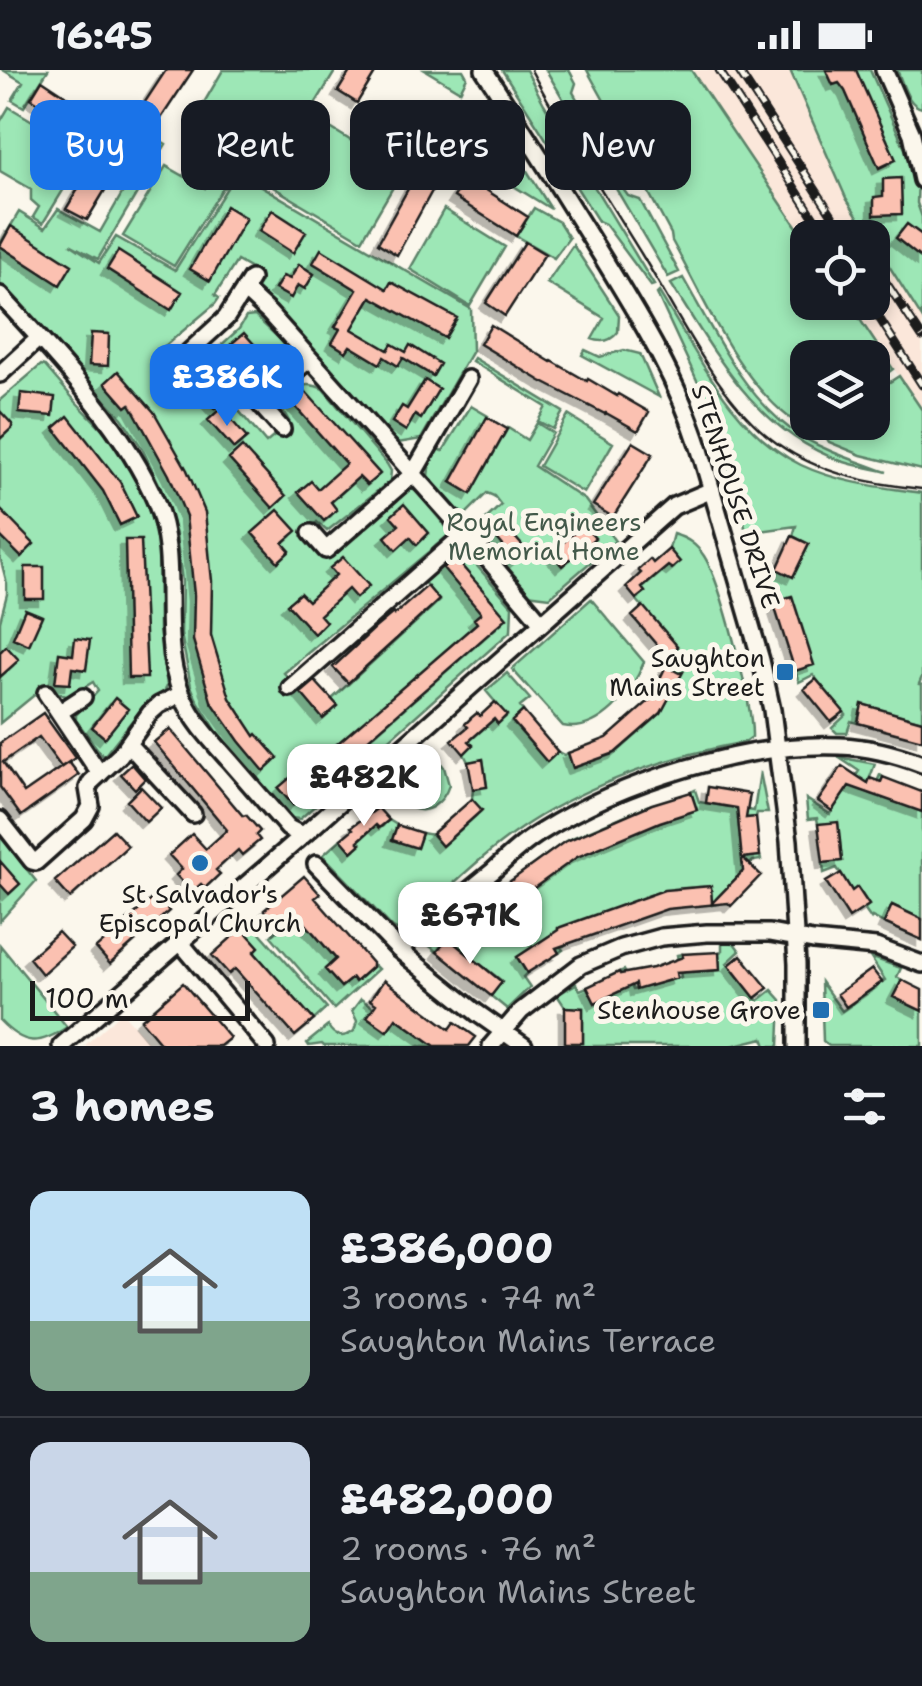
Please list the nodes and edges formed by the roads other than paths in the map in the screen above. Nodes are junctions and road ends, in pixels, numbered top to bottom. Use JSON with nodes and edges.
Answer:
{"nodes":[{"id":1,"x":484,"y":70,"type":"edge"},
{"id":2,"x":884,"y":70,"type":"edge"},
{"id":3,"x":917,"y":131,"type":"edge"},
{"id":4,"x":922,"y":180,"type":"edge"},
{"id":5,"x":0,"y":295,"type":"edge"},
{"id":6,"x":39,"y":338,"type":"junction"},
{"id":7,"x":310,"y":358,"type":"junction"},
{"id":8,"x":178,"y":361,"type":"dead end"},
{"id":9,"x":0,"y":374,"type":"edge"},
{"id":10,"x":468,"y":379,"type":"dead end"},
{"id":11,"x":282,"y":429,"type":"dead end"},
{"id":12,"x":413,"y":474,"type":"junction"},
{"id":13,"x":712,"y":490,"type":"junction"},
{"id":14,"x":311,"y":533,"type":"dead end"},
{"id":15,"x":466,"y":534,"type":"junction"},
{"id":16,"x":542,"y":623,"type":"junction"},
{"id":17,"x":290,"y":688,"type":"dead end"},
{"id":18,"x":46,"y":692,"type":"dead end"},
{"id":19,"x":182,"y":694,"type":"junction"},
{"id":20,"x":83,"y":697,"type":"dead end"},
{"id":21,"x":60,"y":712,"type":"junction"},
{"id":22,"x":128,"y":745,"type":"junction"},
{"id":23,"x":778,"y":750,"type":"junction"},
{"id":24,"x":922,"y":764,"type":"edge"},
{"id":25,"x":100,"y":774,"type":"junction"},
{"id":26,"x":193,"y":814,"type":"dead end"},
{"id":27,"x":0,"y":820,"type":"edge"},
{"id":28,"x":302,"y":835,"type":"junction"},
{"id":29,"x":316,"y":864,"type":"dead end"},
{"id":30,"x":796,"y":938,"type":"junction"},
{"id":31,"x":180,"y":942,"type":"junction"},
{"id":32,"x":398,"y":950,"type":"junction"},
{"id":33,"x":922,"y":964,"type":"edge"},
{"id":34,"x":502,"y":1031,"type":"junction"},
{"id":35,"x":61,"y":1046,"type":"edge"},
{"id":36,"x":267,"y":1046,"type":"edge"},
{"id":37,"x":491,"y":1046,"type":"edge"},
{"id":38,"x":524,"y":1046,"type":"edge"},
{"id":39,"x":797,"y":1046,"type":"edge"}],
"edges":[{"from":1,"to":13,"type":"street","name":"STENHOUSE DRIVE"},
{"from":2,"to":3,"type":"street"},
{"from":3,"to":4,"type":"street"},
{"from":5,"to":6,"type":"street"},
{"from":6,"to":9,"type":"street"},
{"from":6,"to":19,"type":"street"},
{"from":7,"to":8,"type":"street"},
{"from":7,"to":11,"type":"street"},
{"from":7,"to":12,"type":"street"},
{"from":10,"to":12,"type":"street"},
{"from":12,"to":14,"type":"street"},
{"from":12,"to":15,"type":"street"},
{"from":13,"to":16,"type":"street"},
{"from":13,"to":23,"type":"street","name":"STENHOUSE DRIVE"},
{"from":15,"to":16,"type":"street"},
{"from":15,"to":17,"type":"street"},
{"from":16,"to":28,"type":"street"},
{"from":18,"to":21,"type":"street"},
{"from":19,"to":22,"type":"street"},
{"from":19,"to":28,"type":"street"},
{"from":20,"to":21,"type":"street"},
{"from":21,"to":25,"type":"street"},
{"from":22,"to":25,"type":"street"},
{"from":22,"to":26,"type":"street"},
{"from":23,"to":24,"type":"street"},
{"from":23,"to":30,"type":"street","name":"STENHOUSE DRIVE"},
{"from":23,"to":32,"type":"street"},
{"from":25,"to":27,"type":"street"},
{"from":28,"to":31,"type":"street"},
{"from":29,"to":32,"type":"street"},
{"from":30,"to":33,"type":"street"},
{"from":30,"to":34,"type":"street"},
{"from":30,"to":39,"type":"street","name":"STENHOUSE DRIVE"},
{"from":31,"to":35,"type":"street"},
{"from":31,"to":36,"type":"street"},
{"from":32,"to":34,"type":"street"},
{"from":34,"to":37,"type":"street"},
{"from":34,"to":38,"type":"street"}]}
